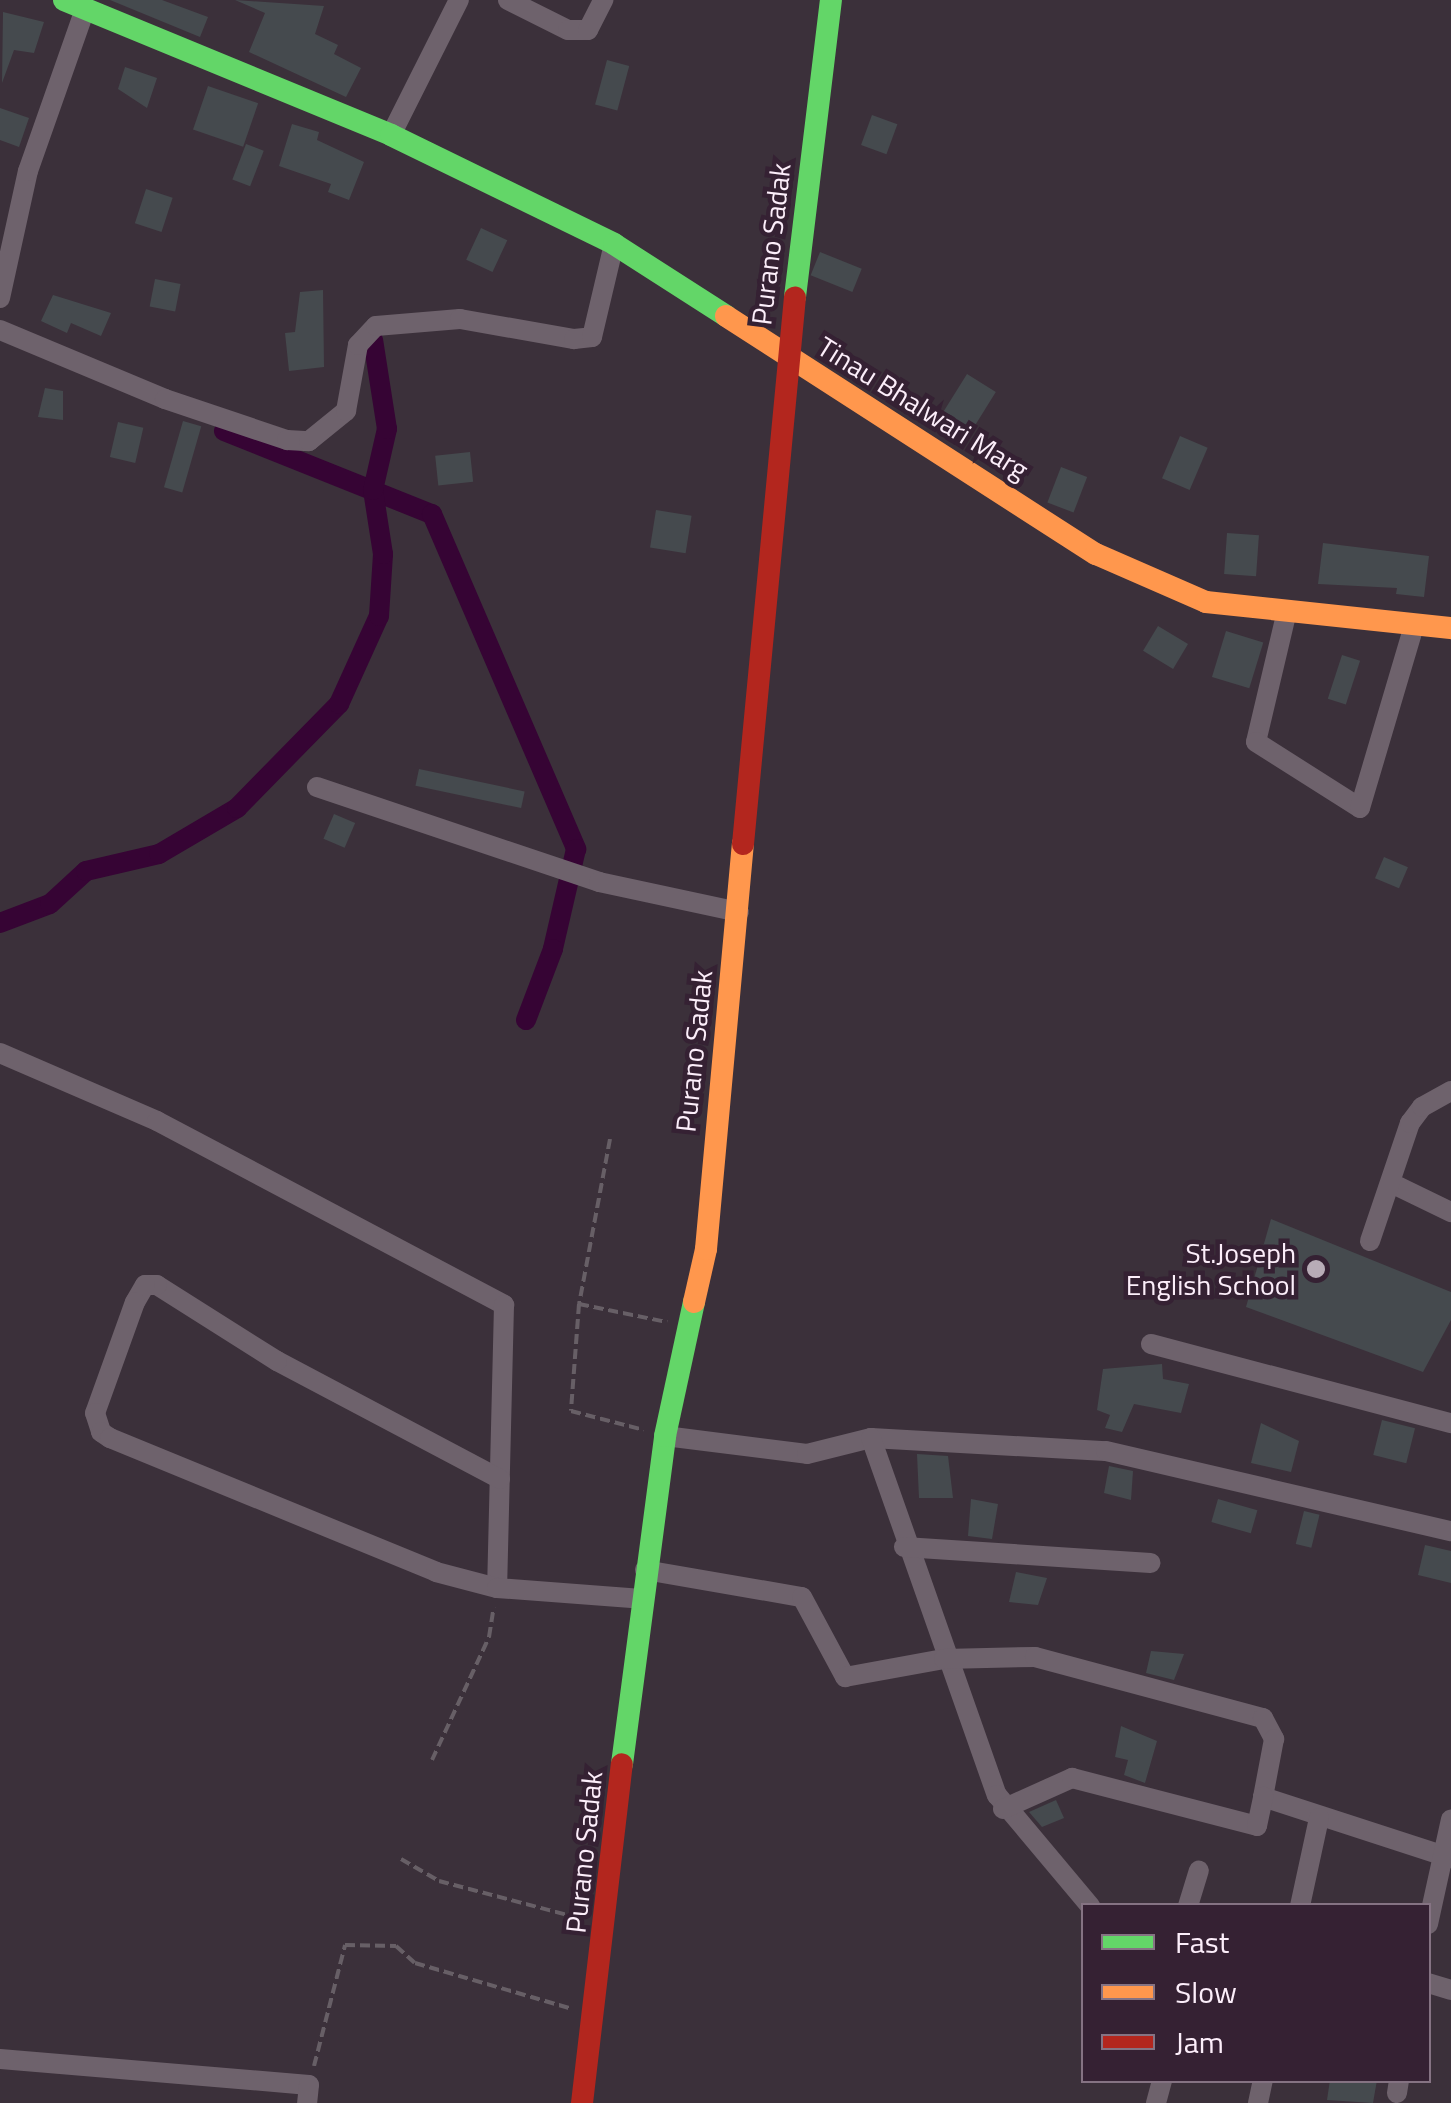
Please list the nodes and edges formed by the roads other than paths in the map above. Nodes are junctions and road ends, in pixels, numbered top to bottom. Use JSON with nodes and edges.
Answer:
{"nodes":[{"id":1,"x":459,"y":0,"type":"edge"},
{"id":2,"x":508,"y":0,"type":"edge"},
{"id":3,"x":603,"y":0,"type":"edge"},
{"id":4,"x":831,"y":0,"type":"edge"},
{"id":5,"x":74,"y":6,"type":"edge"},
{"id":6,"x":391,"y":135,"type":"junction"},
{"id":7,"x":614,"y":244,"type":"junction"},
{"id":8,"x":0,"y":298,"type":"edge"},
{"id":9,"x":0,"y":330,"type":"edge"},
{"id":10,"x":788,"y":358,"type":"junction"},
{"id":11,"x":1286,"y":615,"type":"junction"},
{"id":12,"x":1414,"y":626,"type":"junction"},
{"id":13,"x":1451,"y":628,"type":"edge"},
{"id":14,"x":317,"y":787,"type":"dead end"},
{"id":15,"x":739,"y":912,"type":"junction"},
{"id":16,"x":0,"y":1053,"type":"edge"},
{"id":17,"x":1451,"y":1091,"type":"edge"},
{"id":18,"x":1391,"y":1183,"type":"junction"},
{"id":19,"x":1451,"y":1212,"type":"edge"},
{"id":20,"x":1370,"y":1240,"type":"dead end"},
{"id":21,"x":1151,"y":1344,"type":"dead end"},
{"id":22,"x":1451,"y":1423,"type":"edge"},
{"id":23,"x":665,"y":1436,"type":"junction"},
{"id":24,"x":872,"y":1438,"type":"junction"},
{"id":25,"x":500,"y":1479,"type":"junction"},
{"id":26,"x":1451,"y":1531,"type":"edge"},
{"id":27,"x":904,"y":1547,"type":"junction"},
{"id":28,"x":1150,"y":1563,"type":"dead end"},
{"id":29,"x":646,"y":1570,"type":"junction"},
{"id":30,"x":497,"y":1588,"type":"junction"},
{"id":31,"x":642,"y":1599,"type":"junction"},
{"id":32,"x":944,"y":1659,"type":"junction"},
{"id":33,"x":1263,"y":1797,"type":"junction"},
{"id":34,"x":1003,"y":1809,"type":"junction"},
{"id":35,"x":1319,"y":1818,"type":"junction"},
{"id":36,"x":1451,"y":1819,"type":"edge"},
{"id":37,"x":1448,"y":1857,"type":"edge"},
{"id":38,"x":1198,"y":1871,"type":"dead end"},
{"id":39,"x":1088,"y":1903,"type":"edge"},
{"id":40,"x":1189,"y":1903,"type":"edge"},
{"id":41,"x":1301,"y":1903,"type":"edge"},
{"id":42,"x":1431,"y":1914,"type":"edge"},
{"id":43,"x":0,"y":2059,"type":"edge"},
{"id":44,"x":308,"y":2094,"type":"edge"},
{"id":45,"x":582,"y":2103,"type":"edge"}],
"edges":[{"from":1,"to":6,"type":"street"},
{"from":2,"to":3,"type":"street"},
{"from":4,"to":10,"type":"main road","name":"Purano Sadak"},
{"from":5,"to":6,"type":"main road","name":"Tinau Bhalwari Marg"},
{"from":5,"to":8,"type":"street"},
{"from":6,"to":7,"type":"main road","name":"Tinau Bhalwari Marg"},
{"from":7,"to":9,"type":"street"},
{"from":7,"to":10,"type":"main road","name":"Tinau Bhalwari Marg"},
{"from":10,"to":11,"type":"main road","name":"Tinau Bhalwari Marg"},
{"from":10,"to":15,"type":"main road","name":"Purano Sadak"},
{"from":11,"to":12,"type":"main road","name":"Tinau Bhalwari Marg"},
{"from":11,"to":12,"type":"street"},
{"from":12,"to":13,"type":"main road","name":"Tinau Bhalwari Marg"},
{"from":14,"to":15,"type":"street"},
{"from":15,"to":23,"type":"main road","name":"Purano Sadak"},
{"from":16,"to":25,"type":"street"},
{"from":17,"to":18,"type":"street"},
{"from":18,"to":19,"type":"street"},
{"from":18,"to":20,"type":"street"},
{"from":21,"to":22,"type":"street"},
{"from":23,"to":24,"type":"street"},
{"from":23,"to":29,"type":"main road","name":"Purano Sadak"},
{"from":24,"to":26,"type":"street"},
{"from":24,"to":27,"type":"street"},
{"from":25,"to":30,"type":"street"},
{"from":25,"to":30,"type":"street"},
{"from":27,"to":28,"type":"street"},
{"from":27,"to":32,"type":"street"},
{"from":29,"to":31,"type":"main road","name":"Purano Sadak"},
{"from":29,"to":32,"type":"street"},
{"from":30,"to":31,"type":"street"},
{"from":31,"to":45,"type":"main road","name":"Purano Sadak"},
{"from":32,"to":33,"type":"street"},
{"from":32,"to":34,"type":"street"},
{"from":33,"to":34,"type":"street"},
{"from":33,"to":35,"type":"street"},
{"from":34,"to":39,"type":"street"},
{"from":35,"to":37,"type":"street"},
{"from":35,"to":41,"type":"street"},
{"from":36,"to":37,"type":"street"},
{"from":37,"to":42,"type":"street"},
{"from":38,"to":40,"type":"street"},
{"from":43,"to":44,"type":"street"}]}
